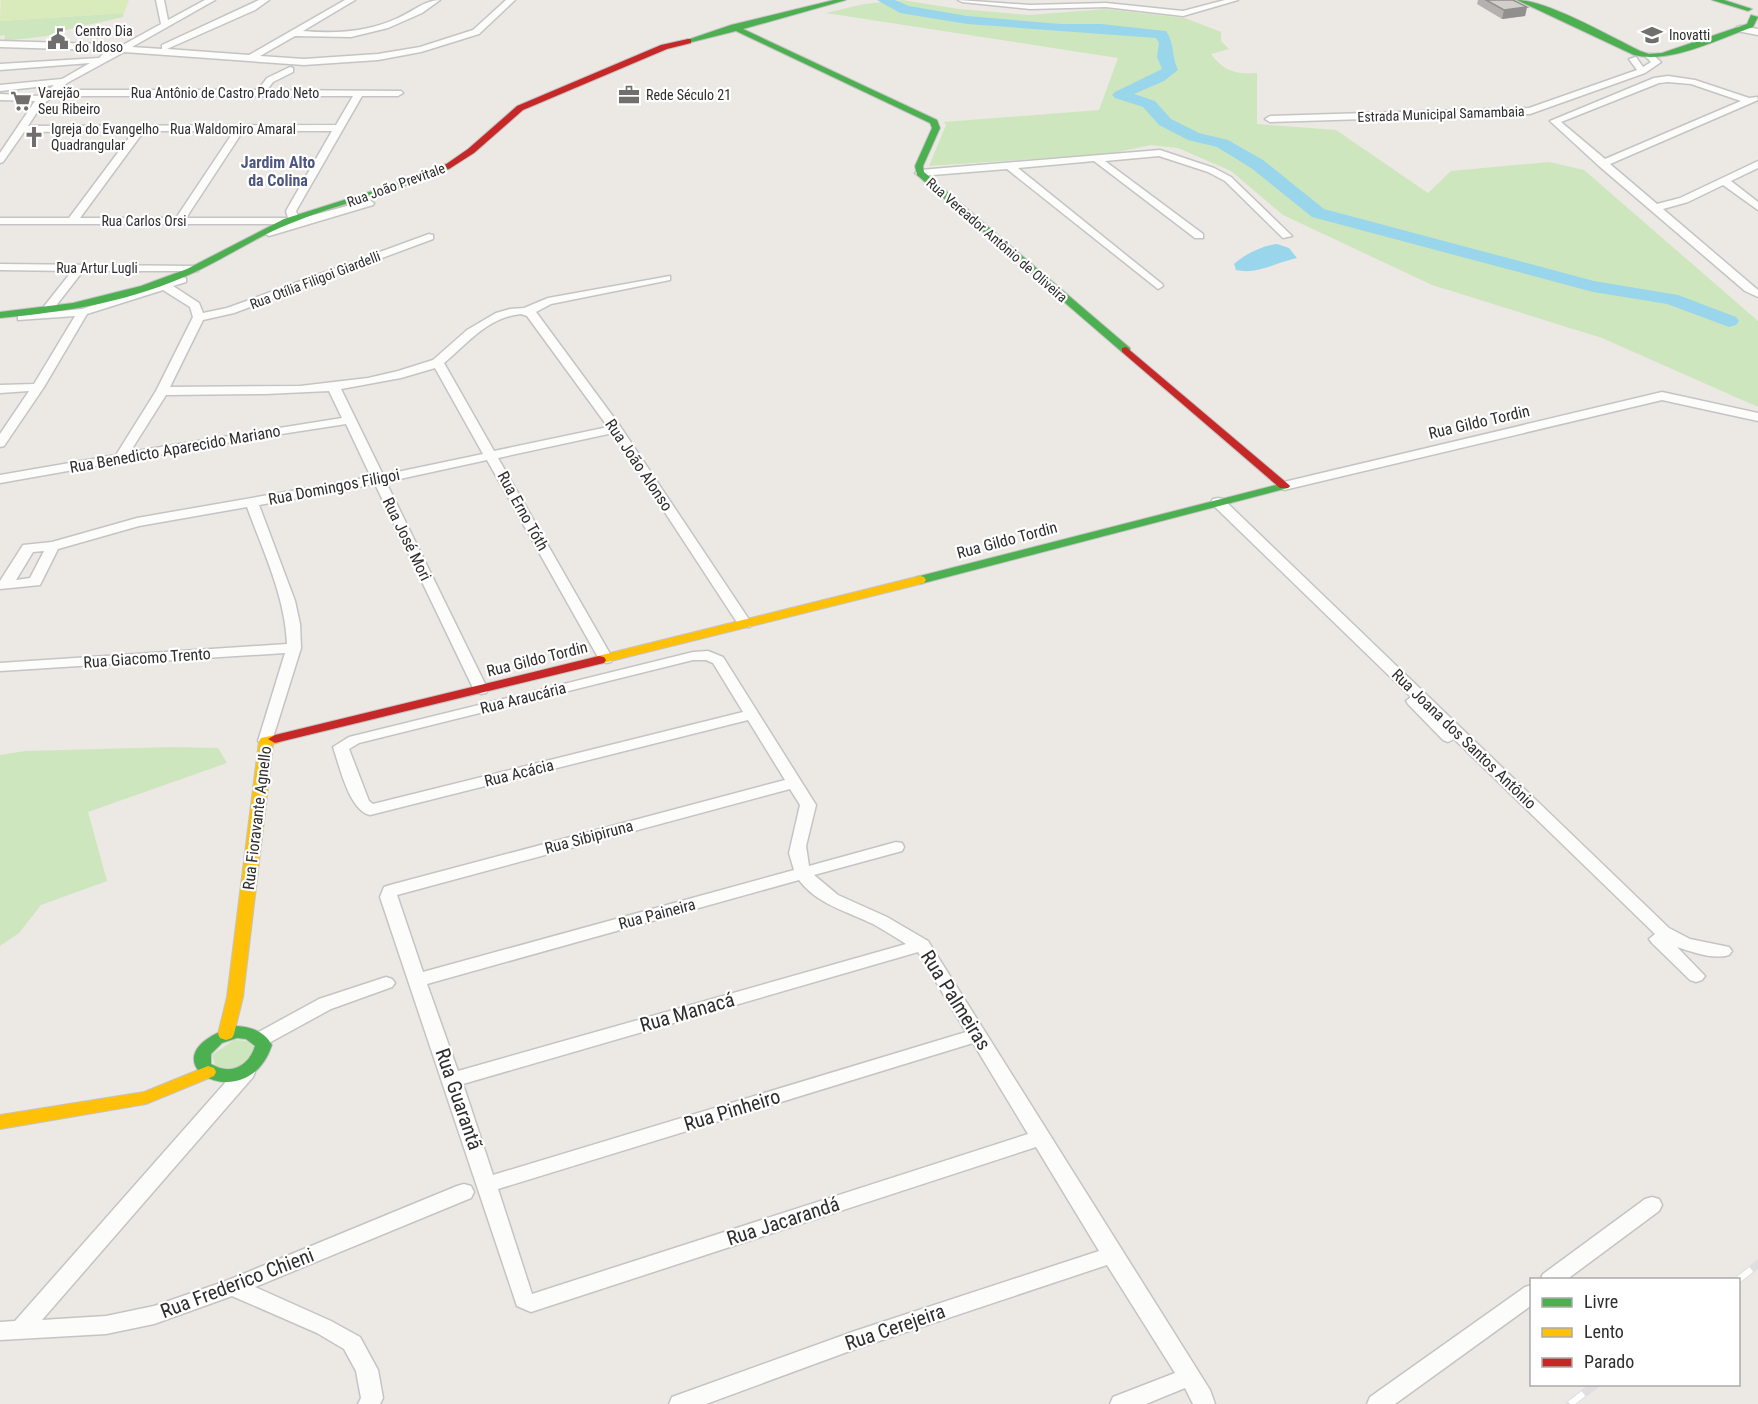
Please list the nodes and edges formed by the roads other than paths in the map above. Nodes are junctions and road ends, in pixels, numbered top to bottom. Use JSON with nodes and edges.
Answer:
{"nodes":[{"id":1,"x":160,"y":0,"type":"edge"},
{"id":2,"x":211,"y":0,"type":"edge"},
{"id":3,"x":265,"y":0,"type":"edge"},
{"id":4,"x":351,"y":0,"type":"edge"},
{"id":5,"x":436,"y":0,"type":"edge"},
{"id":6,"x":510,"y":0,"type":"edge"},
{"id":7,"x":842,"y":0,"type":"edge"},
{"id":8,"x":860,"y":0,"type":"edge"},
{"id":9,"x":962,"y":0,"type":"edge"},
{"id":10,"x":1137,"y":0,"type":"edge"},
{"id":11,"x":1234,"y":0,"type":"edge"},
{"id":12,"x":1716,"y":0,"type":"edge"},
{"id":13,"x":1527,"y":3,"type":"edge"},
{"id":14,"x":1117,"y":6,"type":"junction"},
{"id":15,"x":811,"y":9,"type":"junction"},
{"id":16,"x":1753,"y":22,"type":"edge"},
{"id":17,"x":165,"y":24,"type":"junction"},
{"id":18,"x":734,"y":27,"type":"junction"},
{"id":19,"x":293,"y":33,"type":"junction"},
{"id":20,"x":0,"y":44,"type":"edge"},
{"id":21,"x":34,"y":44,"type":"junction"},
{"id":22,"x":85,"y":47,"type":"junction"},
{"id":23,"x":99,"y":47,"type":"junction"},
{"id":24,"x":125,"y":47,"type":"junction"},
{"id":25,"x":161,"y":49,"type":"junction"},
{"id":26,"x":108,"y":57,"type":"junction"},
{"id":27,"x":251,"y":57,"type":"junction"},
{"id":28,"x":65,"y":58,"type":"junction"},
{"id":29,"x":1632,"y":59,"type":"junction"},
{"id":30,"x":1653,"y":59,"type":"junction"},
{"id":31,"x":0,"y":67,"type":"edge"},
{"id":32,"x":290,"y":70,"type":"dead end"},
{"id":33,"x":1642,"y":71,"type":"junction"},
{"id":34,"x":75,"y":74,"type":"junction"},
{"id":35,"x":64,"y":81,"type":"junction"},
{"id":36,"x":0,"y":88,"type":"edge"},
{"id":37,"x":51,"y":93,"type":"junction"},
{"id":38,"x":261,"y":93,"type":"junction"},
{"id":39,"x":358,"y":93,"type":"junction"},
{"id":40,"x":398,"y":93,"type":"dead end"},
{"id":41,"x":0,"y":97,"type":"edge"},
{"id":42,"x":42,"y":99,"type":"junction"},
{"id":43,"x":1754,"y":99,"type":"edge"},
{"id":44,"x":1270,"y":120,"type":"dead end"},
{"id":45,"x":337,"y":128,"type":"junction"},
{"id":46,"x":21,"y":129,"type":"junction"},
{"id":47,"x":141,"y":129,"type":"junction"},
{"id":48,"x":240,"y":129,"type":"junction"},
{"id":49,"x":0,"y":139,"type":"edge"},
{"id":50,"x":13,"y":139,"type":"junction"},
{"id":51,"x":0,"y":160,"type":"edge"},
{"id":52,"x":1098,"y":160,"type":"junction"},
{"id":53,"x":1602,"y":164,"type":"junction"},
{"id":54,"x":1758,"y":164,"type":"edge"},
{"id":55,"x":1011,"y":167,"type":"junction"},
{"id":56,"x":920,"y":173,"type":"junction"},
{"id":57,"x":1758,"y":177,"type":"edge"},
{"id":58,"x":1728,"y":179,"type":"junction"},
{"id":59,"x":369,"y":203,"type":"dead end"},
{"id":60,"x":1758,"y":207,"type":"edge"},
{"id":61,"x":1655,"y":208,"type":"junction"},
{"id":62,"x":291,"y":220,"type":"junction"},
{"id":63,"x":0,"y":221,"type":"edge"},
{"id":64,"x":179,"y":221,"type":"junction"},
{"id":65,"x":72,"y":222,"type":"junction"},
{"id":66,"x":1199,"y":236,"type":"dead end"},
{"id":67,"x":1287,"y":236,"type":"dead end"},
{"id":68,"x":429,"y":237,"type":"dead end"},
{"id":69,"x":0,"y":267,"type":"edge"},
{"id":70,"x":79,"y":269,"type":"junction"},
{"id":71,"x":194,"y":269,"type":"junction"},
{"id":72,"x":666,"y":278,"type":"dead end"},
{"id":73,"x":165,"y":286,"type":"junction"},
{"id":74,"x":1158,"y":286,"type":"dead end"},
{"id":75,"x":1758,"y":294,"type":"edge"},
{"id":76,"x":46,"y":311,"type":"junction"},
{"id":77,"x":83,"y":312,"type":"junction"},
{"id":78,"x":526,"y":312,"type":"junction"},
{"id":79,"x":0,"y":315,"type":"edge"},
{"id":80,"x":199,"y":317,"type":"junction"},
{"id":81,"x":22,"y":318,"type":"dead end"},
{"id":82,"x":438,"y":363,"type":"junction"},
{"id":83,"x":38,"y":387,"type":"junction"},
{"id":84,"x":334,"y":388,"type":"junction"},
{"id":85,"x":0,"y":389,"type":"edge"},
{"id":86,"x":162,"y":391,"type":"junction"},
{"id":87,"x":1758,"y":417,"type":"edge"},
{"id":88,"x":351,"y":420,"type":"junction"},
{"id":89,"x":616,"y":429,"type":"junction"},
{"id":90,"x":0,"y":443,"type":"edge"},
{"id":91,"x":492,"y":455,"type":"junction"},
{"id":92,"x":120,"y":458,"type":"junction"},
{"id":93,"x":0,"y":479,"type":"edge"},
{"id":94,"x":378,"y":480,"type":"junction"},
{"id":95,"x":1284,"y":486,"type":"junction"},
{"id":96,"x":252,"y":503,"type":"junction"},
{"id":97,"x":1212,"y":503,"type":"junction"},
{"id":98,"x":53,"y":546,"type":"junction"},
{"id":99,"x":3,"y":585,"type":"edge"},
{"id":100,"x":745,"y":624,"type":"junction"},
{"id":101,"x":294,"y":648,"type":"junction"},
{"id":102,"x":606,"y":659,"type":"junction"},
{"id":103,"x":0,"y":668,"type":"edge"},
{"id":104,"x":481,"y":690,"type":"junction"},
{"id":105,"x":751,"y":715,"type":"junction"},
{"id":106,"x":354,"y":740,"type":"joint"},
{"id":107,"x":266,"y":741,"type":"junction"},
{"id":108,"x":795,"y":783,"type":"junction"},
{"id":109,"x":896,"y":847,"type":"dead end"},
{"id":110,"x":804,"y":873,"type":"junction"},
{"id":111,"x":388,"y":897,"type":"joint"},
{"id":112,"x":922,"y":945,"type":"junction"},
{"id":113,"x":1723,"y":951,"type":"dead end"},
{"id":114,"x":1696,"y":976,"type":"dead end"},
{"id":115,"x":418,"y":980,"type":"junction"},
{"id":116,"x":386,"y":983,"type":"dead end"},
{"id":117,"x":226,"y":1034,"type":"junction"},
{"id":118,"x":978,"y":1035,"type":"junction"},
{"id":119,"x":261,"y":1039,"type":"junction"},
{"id":120,"x":208,"y":1072,"type":"junction"},
{"id":121,"x":246,"y":1072,"type":"junction"},
{"id":122,"x":452,"y":1080,"type":"junction"},
{"id":123,"x":0,"y":1122,"type":"edge"},
{"id":124,"x":1040,"y":1138,"type":"junction"},
{"id":125,"x":487,"y":1185,"type":"junction"},
{"id":126,"x":464,"y":1192,"type":"dead end"},
{"id":127,"x":1652,"y":1205,"type":"dead end"},
{"id":128,"x":1112,"y":1255,"type":"junction"},
{"id":129,"x":1553,"y":1278,"type":"edge"},
{"id":130,"x":233,"y":1287,"type":"junction"},
{"id":131,"x":1530,"y":1294,"type":"edge"},
{"id":132,"x":527,"y":1302,"type":"joint"},
{"id":133,"x":10,"y":1330,"type":"edge"},
{"id":134,"x":1189,"y":1377,"type":"junction"},
{"id":135,"x":369,"y":1404,"type":"edge"},
{"id":136,"x":680,"y":1404,"type":"edge"},
{"id":137,"x":1121,"y":1404,"type":"edge"},
{"id":138,"x":1204,"y":1404,"type":"edge"},
{"id":139,"x":1378,"y":1404,"type":"edge"}],
"edges":[{"from":1,"to":17,"type":"street"},
{"from":2,"to":17,"type":"street"},
{"from":3,"to":25,"type":"street"},
{"from":4,"to":19,"type":"street"},
{"from":5,"to":19,"type":"street"},
{"from":6,"to":27,"type":"street"},
{"from":7,"to":15,"type":"main road","name":"Rua João Previtale"},
{"from":8,"to":15,"type":"main road","name":"Rua João Previtale"},
{"from":9,"to":14,"type":"street"},
{"from":10,"to":14,"type":"street"},
{"from":11,"to":14,"type":"street"},
{"from":12,"to":16,"type":"main road"},
{"from":13,"to":29,"type":"main road"},
{"from":13,"to":30,"type":"main road"},
{"from":15,"to":18,"type":"main road","name":"Rua João Previtale"},
{"from":16,"to":30,"type":"main road"},
{"from":17,"to":24,"type":"street"},
{"from":18,"to":56,"type":"main road","name":"Rua Vereador Antônio de Oliveira"},
{"from":18,"to":62,"type":"main road","name":"Rua João Previtale"},
{"from":19,"to":27,"type":"street"},
{"from":20,"to":21,"type":"street"},
{"from":21,"to":22,"type":"street"},
{"from":21,"to":28,"type":"street"},
{"from":22,"to":23,"type":"street"},
{"from":22,"to":28,"type":"street"},
{"from":23,"to":24,"type":"street"},
{"from":23,"to":26,"type":"street"},
{"from":24,"to":25,"type":"street"},
{"from":24,"to":26,"type":"street"},
{"from":25,"to":27,"type":"street"},
{"from":26,"to":28,"type":"street"},
{"from":26,"to":34,"type":"street"},
{"from":28,"to":31,"type":"street"},
{"from":28,"to":34,"type":"street"},
{"from":29,"to":30,"type":"main road"},
{"from":29,"to":33,"type":"street"},
{"from":30,"to":33,"type":"street","name":"Estrada Municipal Samambaia"},
{"from":32,"to":38,"type":"street"},
{"from":33,"to":44,"type":"street","name":"Estrada Municipal Samambaia"},
{"from":34,"to":35,"type":"street"},
{"from":35,"to":36,"type":"street"},
{"from":35,"to":37,"type":"street"},
{"from":37,"to":38,"type":"street","name":"Rua Antônio de Castro Prado Neto"},
{"from":37,"to":42,"type":"street"},
{"from":38,"to":39,"type":"street","name":"Rua Antônio de Castro Prado Neto"},
{"from":39,"to":40,"type":"street","name":"Rua Antônio de Castro Prado Neto"},
{"from":39,"to":45,"type":"street"},
{"from":41,"to":42,"type":"street"},
{"from":42,"to":46,"type":"street"},
{"from":43,"to":53,"type":"street"},
{"from":43,"to":53,"type":"street"},
{"from":45,"to":48,"type":"street","name":"Rua Waldomiro Amaral"},
{"from":45,"to":62,"type":"street"},
{"from":46,"to":47,"type":"street","name":"Rua Waldomiro Amaral"},
{"from":46,"to":50,"type":"street"},
{"from":47,"to":48,"type":"street","name":"Rua Waldomiro Amaral"},
{"from":47,"to":65,"type":"street"},
{"from":48,"to":64,"type":"street"},
{"from":49,"to":50,"type":"street"},
{"from":50,"to":51,"type":"street"},
{"from":52,"to":55,"type":"street"},
{"from":52,"to":66,"type":"street"},
{"from":52,"to":67,"type":"street"},
{"from":53,"to":61,"type":"street"},
{"from":54,"to":58,"type":"street"},
{"from":55,"to":56,"type":"street"},
{"from":55,"to":74,"type":"street"},
{"from":56,"to":95,"type":"main road","name":"Rua Vereador Antônio de Oliveira"},
{"from":57,"to":58,"type":"street"},
{"from":58,"to":60,"type":"street"},
{"from":58,"to":61,"type":"street"},
{"from":59,"to":73,"type":"street","name":"Rua João Previtale"},
{"from":61,"to":75,"type":"street"},
{"from":62,"to":64,"type":"street","name":"Rua Carlos Orsi"},
{"from":62,"to":71,"type":"main road","name":"Rua João Previtale"},
{"from":63,"to":65,"type":"street","name":"Rua Carlos Orsi"},
{"from":64,"to":65,"type":"street","name":"Rua Carlos Orsi"},
{"from":68,"to":80,"type":"street","name":"Rua Otília Filigoi Giardelli"},
{"from":69,"to":70,"type":"street","name":"Rua Artur Lugli"},
{"from":70,"to":71,"type":"street","name":"Rua Artur Lugli"},
{"from":70,"to":76,"type":"street"},
{"from":71,"to":76,"type":"main road","name":"Rua João Previtale"},
{"from":72,"to":78,"type":"street"},
{"from":73,"to":77,"type":"street","name":"Rua João Previtale"},
{"from":73,"to":80,"type":"street"},
{"from":76,"to":79,"type":"main road","name":"Rua João Previtale"},
{"from":77,"to":81,"type":"street","name":"Rua João Previtale"},
{"from":77,"to":83,"type":"street"},
{"from":78,"to":82,"type":"street"},
{"from":78,"to":89,"type":"street","name":"Rua João Alonso"},
{"from":80,"to":86,"type":"street"},
{"from":82,"to":84,"type":"street"},
{"from":82,"to":91,"type":"street","name":"Rua Erno Tóth"},
{"from":83,"to":85,"type":"street"},
{"from":83,"to":90,"type":"street"},
{"from":84,"to":86,"type":"street"},
{"from":84,"to":88,"type":"street","name":"Rua José Mori"},
{"from":86,"to":92,"type":"street"},
{"from":87,"to":95,"type":"street","name":"Rua Gildo Tordin"},
{"from":88,"to":92,"type":"street","name":"Rua Benedicto Aparecido Mariano"},
{"from":88,"to":94,"type":"street","name":"Rua José Mori"},
{"from":89,"to":91,"type":"street","name":"Rua Domingos Filigoi"},
{"from":89,"to":100,"type":"street","name":"Rua João Alonso"},
{"from":91,"to":94,"type":"street","name":"Rua Domingos Filigoi"},
{"from":91,"to":102,"type":"street","name":"Rua Erno Tóth"},
{"from":92,"to":93,"type":"street","name":"Rua Benedicto Aparecido Mariano"},
{"from":94,"to":96,"type":"street","name":"Rua Domingos Filigoi"},
{"from":94,"to":104,"type":"street","name":"Rua José Mori"},
{"from":95,"to":97,"type":"main road","name":"Rua Gildo Tordin"},
{"from":96,"to":98,"type":"street","name":"Rua Domingos Filigoi"},
{"from":96,"to":101,"type":"street","name":"Rua Fioravante Agnello"},
{"from":97,"to":100,"type":"main road","name":"Rua Gildo Tordin"},
{"from":97,"to":113,"type":"street","name":"Rua Joana dos Santos Antônio"},
{"from":97,"to":114,"type":"street"},
{"from":98,"to":99,"type":"street","name":"Rua Domingos Filigoi"},
{"from":98,"to":99,"type":"street","name":"Rua Domingos Filigoi"},
{"from":100,"to":102,"type":"main road","name":"Rua Gildo Tordin"},
{"from":101,"to":103,"type":"street","name":"Rua Giacomo Trento"},
{"from":101,"to":107,"type":"street","name":"Rua Fioravante Agnello"},
{"from":102,"to":104,"type":"main road","name":"Rua Gildo Tordin"},
{"from":104,"to":107,"type":"main road","name":"Rua Gildo Tordin"},
{"from":105,"to":106,"type":"street","name":"Rua Araucária"},
{"from":105,"to":106,"type":"street","name":"Rua Acácia"},
{"from":105,"to":108,"type":"street"},
{"from":107,"to":117,"type":"main road","name":"Rua Fioravante Agnello"},
{"from":108,"to":110,"type":"street"},
{"from":108,"to":111,"type":"street","name":"Rua Sibipiruna"},
{"from":109,"to":110,"type":"street","name":"Rua Paineira"},
{"from":110,"to":112,"type":"street","name":"Rua Palmeiras"},
{"from":110,"to":115,"type":"street","name":"Rua Paineira"},
{"from":111,"to":115,"type":"street","name":"Rua Guarantã"},
{"from":112,"to":118,"type":"street","name":"Rua Palmeiras"},
{"from":112,"to":122,"type":"street","name":"Rua Manacá"},
{"from":115,"to":122,"type":"street","name":"Rua Guarantã"},
{"from":116,"to":119,"type":"street"},
{"from":117,"to":119,"type":"main road"},
{"from":117,"to":120,"type":"main road"},
{"from":118,"to":124,"type":"street","name":"Rua Palmeiras"},
{"from":118,"to":125,"type":"street","name":"Rua Pinheiro"},
{"from":119,"to":121,"type":"main road"},
{"from":120,"to":121,"type":"main road"},
{"from":120,"to":123,"type":"main road"},
{"from":121,"to":133,"type":"street"},
{"from":122,"to":125,"type":"street","name":"Rua Guarantã"},
{"from":124,"to":128,"type":"street","name":"Rua Palmeiras"},
{"from":124,"to":132,"type":"street","name":"Rua Jacarandá"},
{"from":125,"to":132,"type":"street","name":"Rua Guarantã"},
{"from":126,"to":130,"type":"street","name":"Rua Frederico Chieni"},
{"from":127,"to":129,"type":"street"},
{"from":128,"to":134,"type":"street","name":"Rua Palmeiras"},
{"from":128,"to":136,"type":"street","name":"Rua Cerejeira"},
{"from":130,"to":133,"type":"street","name":"Rua Frederico Chieni"},
{"from":130,"to":135,"type":"street"},
{"from":131,"to":139,"type":"street"},
{"from":134,"to":137,"type":"street"},
{"from":134,"to":138,"type":"street","name":"Rua Palmeiras"}]}
